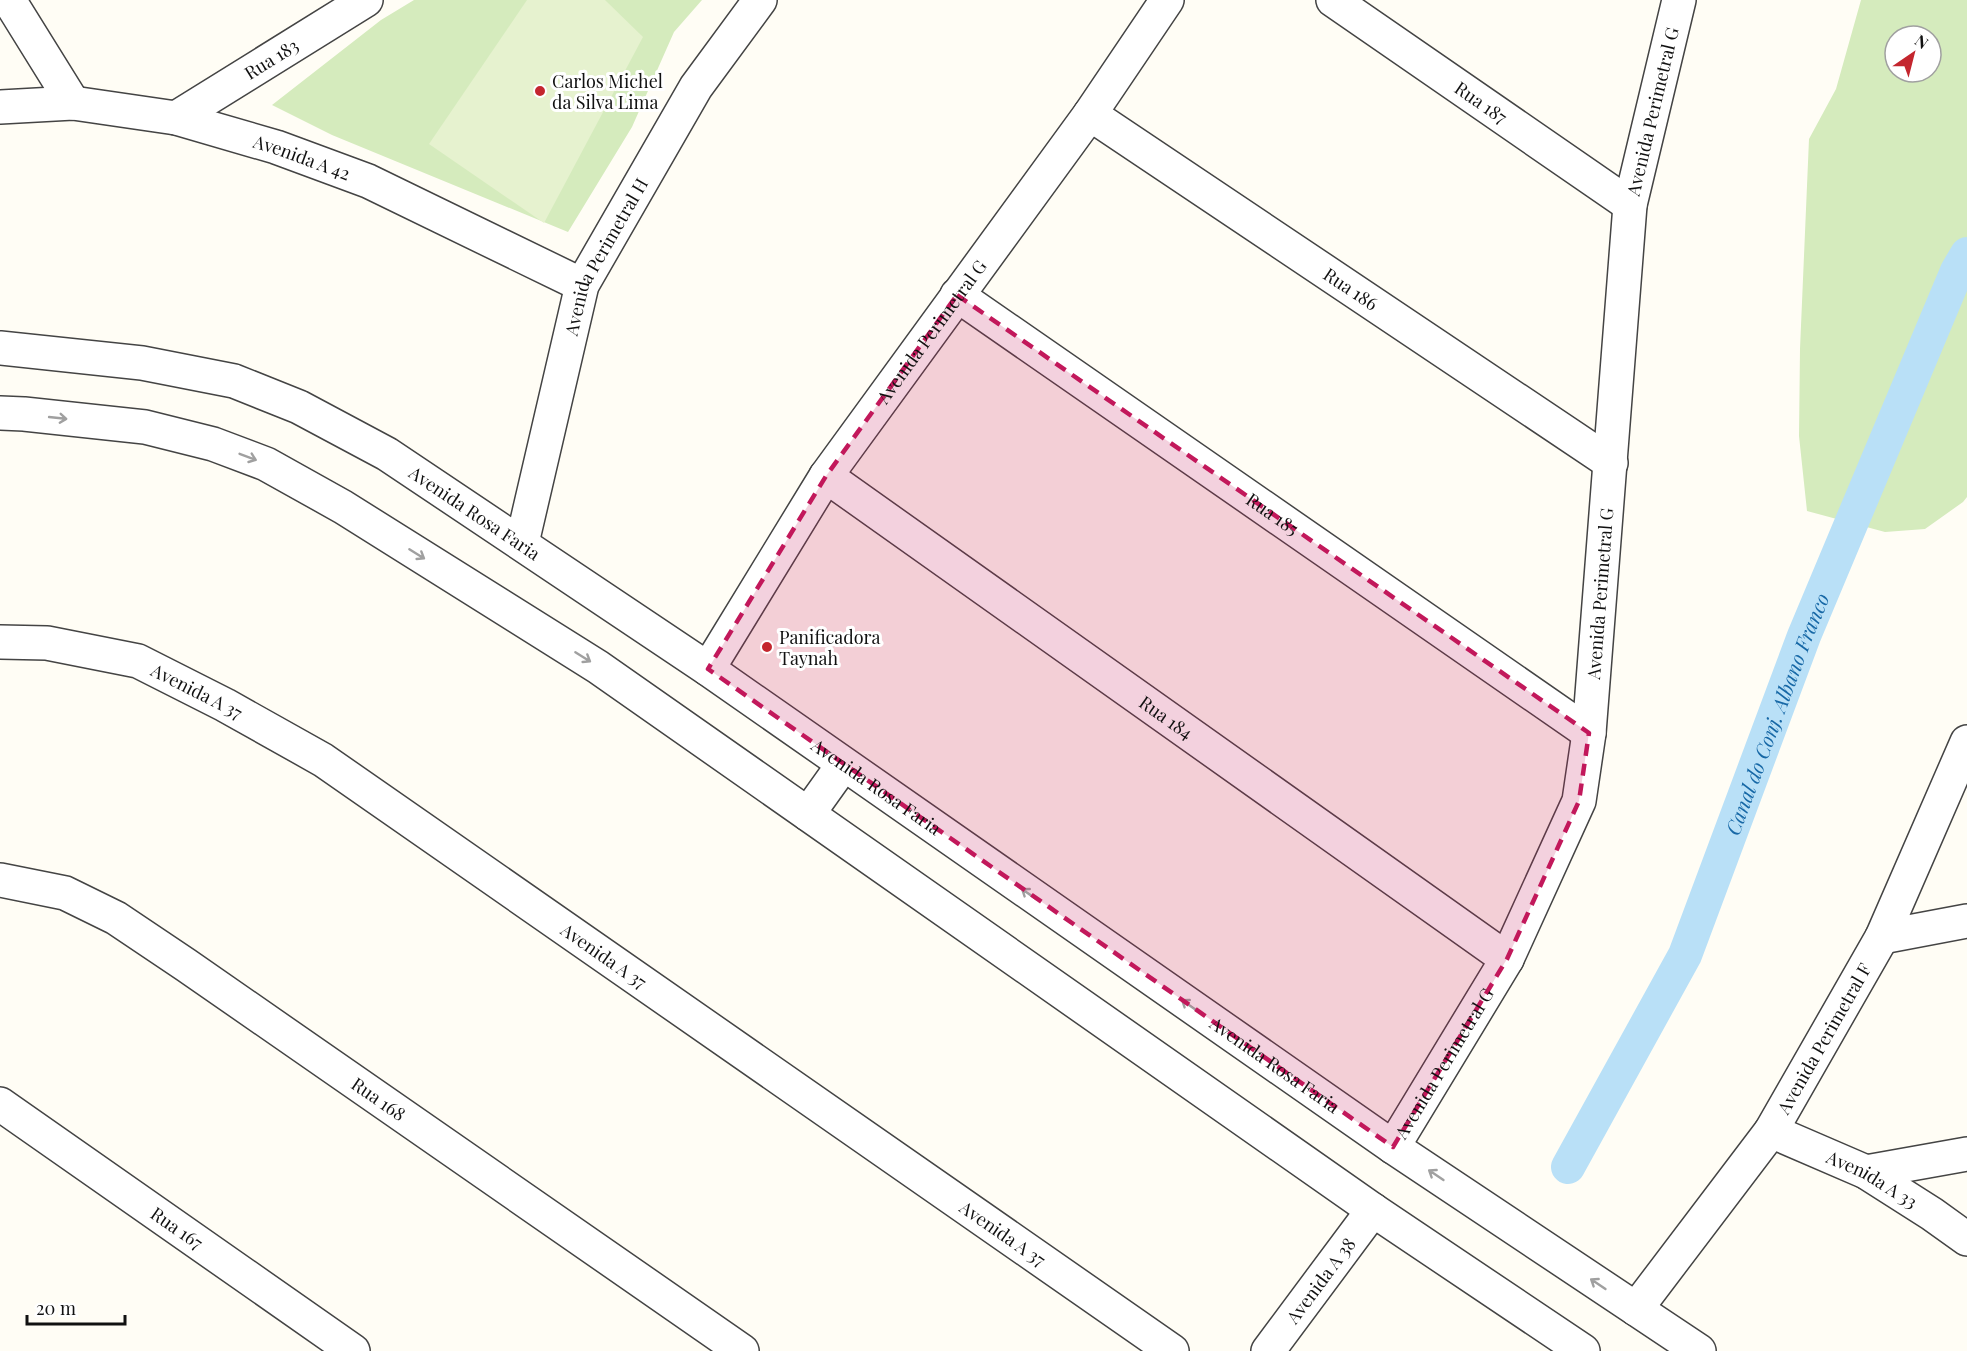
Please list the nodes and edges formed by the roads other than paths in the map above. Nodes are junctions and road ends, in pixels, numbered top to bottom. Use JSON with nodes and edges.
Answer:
{"nodes":[{"id":1,"x":9,"y":0,"type":"edge"},
{"id":2,"x":366,"y":0,"type":"edge"},
{"id":3,"x":760,"y":0,"type":"edge"},
{"id":4,"x":1167,"y":0,"type":"edge"},
{"id":5,"x":1333,"y":0,"type":"edge"},
{"id":6,"x":1679,"y":0,"type":"edge"},
{"id":7,"x":73,"y":103,"type":"junction"},
{"id":8,"x":0,"y":107,"type":"edge"},
{"id":9,"x":1090,"y":114,"type":"junction"},
{"id":10,"x":176,"y":118,"type":"junction"},
{"id":11,"x":1629,"y":205,"type":"junction"},
{"id":12,"x":582,"y":285,"type":"junction"},
{"id":13,"x":957,"y":295,"type":"junction"},
{"id":14,"x":0,"y":348,"type":"edge"},
{"id":15,"x":0,"y":413,"type":"edge"},
{"id":16,"x":1611,"y":463,"type":"junction"},
{"id":17,"x":826,"y":476,"type":"junction"},
{"id":18,"x":522,"y":543,"type":"junction"},
{"id":19,"x":0,"y":642,"type":"edge"},
{"id":20,"x":708,"y":669,"type":"junction"},
{"id":21,"x":1588,"y":733,"type":"junction"},
{"id":22,"x":1967,"y":742,"type":"edge"},
{"id":23,"x":843,"y":765,"type":"junction"},
{"id":24,"x":808,"y":813,"type":"junction"},
{"id":25,"x":0,"y":880,"type":"edge"},
{"id":26,"x":1967,"y":921,"type":"edge"},
{"id":27,"x":1882,"y":936,"type":"junction"},
{"id":28,"x":1507,"y":959,"type":"junction"},
{"id":29,"x":1,"y":1106,"type":"edge"},
{"id":30,"x":1771,"y":1131,"type":"junction"},
{"id":31,"x":1394,"y":1147,"type":"junction"},
{"id":32,"x":1967,"y":1154,"type":"edge"},
{"id":33,"x":1866,"y":1172,"type":"junction"},
{"id":34,"x":1373,"y":1210,"type":"junction"},
{"id":35,"x":1967,"y":1239,"type":"edge"},
{"id":36,"x":1636,"y":1310,"type":"junction"},
{"id":37,"x":353,"y":1351,"type":"edge"},
{"id":38,"x":742,"y":1351,"type":"edge"},
{"id":39,"x":1172,"y":1351,"type":"edge"},
{"id":40,"x":1268,"y":1351,"type":"edge"},
{"id":41,"x":1583,"y":1351,"type":"edge"},
{"id":42,"x":1699,"y":1351,"type":"edge"}],
"edges":[{"from":1,"to":7,"type":"street"},
{"from":2,"to":10,"type":"street","name":"Rua 183"},
{"from":3,"to":12,"type":"street","name":"Avenida Perimetral H"},
{"from":4,"to":9,"type":"street","name":"Avenida Perimetral G"},
{"from":5,"to":11,"type":"street","name":"Rua 187"},
{"from":6,"to":11,"type":"street","name":"Avenida Perimetral G"},
{"from":7,"to":8,"type":"street","name":"Avenida A 42"},
{"from":7,"to":10,"type":"street","name":"Avenida A 42"},
{"from":9,"to":13,"type":"street","name":"Avenida Perimetral G"},
{"from":9,"to":16,"type":"street","name":"Rua 186"},
{"from":10,"to":12,"type":"street","name":"Avenida A 42"},
{"from":11,"to":16,"type":"street","name":"Avenida Perimetral G"},
{"from":12,"to":18,"type":"street","name":"Avenida Perimetral H"},
{"from":13,"to":17,"type":"street","name":"Avenida Perimetral G"},
{"from":13,"to":21,"type":"street","name":"Rua 185"},
{"from":14,"to":18,"type":"street","name":"Avenida Rosa Faria"},
{"from":15,"to":24,"type":"street","one_way":true},
{"from":16,"to":21,"type":"street","name":"Avenida Perimetral G"},
{"from":17,"to":20,"type":"street","name":"Avenida Perimetral G"},
{"from":17,"to":28,"type":"street","name":"Rua 184"},
{"from":18,"to":20,"type":"street","name":"Avenida Rosa Faria"},
{"from":19,"to":39,"type":"street","name":"Avenida A 37"},
{"from":20,"to":23,"type":"street","name":"Avenida Rosa Faria"},
{"from":21,"to":28,"type":"street","name":"Avenida Perimetral G"},
{"from":22,"to":27,"type":"street","name":"Avenida Perimetral F"},
{"from":23,"to":24,"type":"street"},
{"from":31,"to":23,"type":"street","name":"Avenida Rosa Faria","one_way":true},
{"from":24,"to":34,"type":"street"},
{"from":25,"to":38,"type":"street","name":"Rua 168"},
{"from":26,"to":27,"type":"street"},
{"from":27,"to":30,"type":"street","name":"Avenida Perimetral F"},
{"from":28,"to":31,"type":"street","name":"Avenida Perimetral G"},
{"from":29,"to":37,"type":"street","name":"Rua 167"},
{"from":30,"to":33,"type":"street","name":"Avenida A 33"},
{"from":30,"to":36,"type":"street","name":"Avenida Perimetral F"},
{"from":36,"to":31,"type":"street","name":"Avenida Rosa Faria","one_way":true},
{"from":32,"to":33,"type":"street"},
{"from":33,"to":35,"type":"street","name":"Avenida A 33"},
{"from":34,"to":40,"type":"street","name":"Avenida A 38"},
{"from":34,"to":41,"type":"street"},
{"from":36,"to":42,"type":"street","name":"Avenida Rosa Faria"}]}
